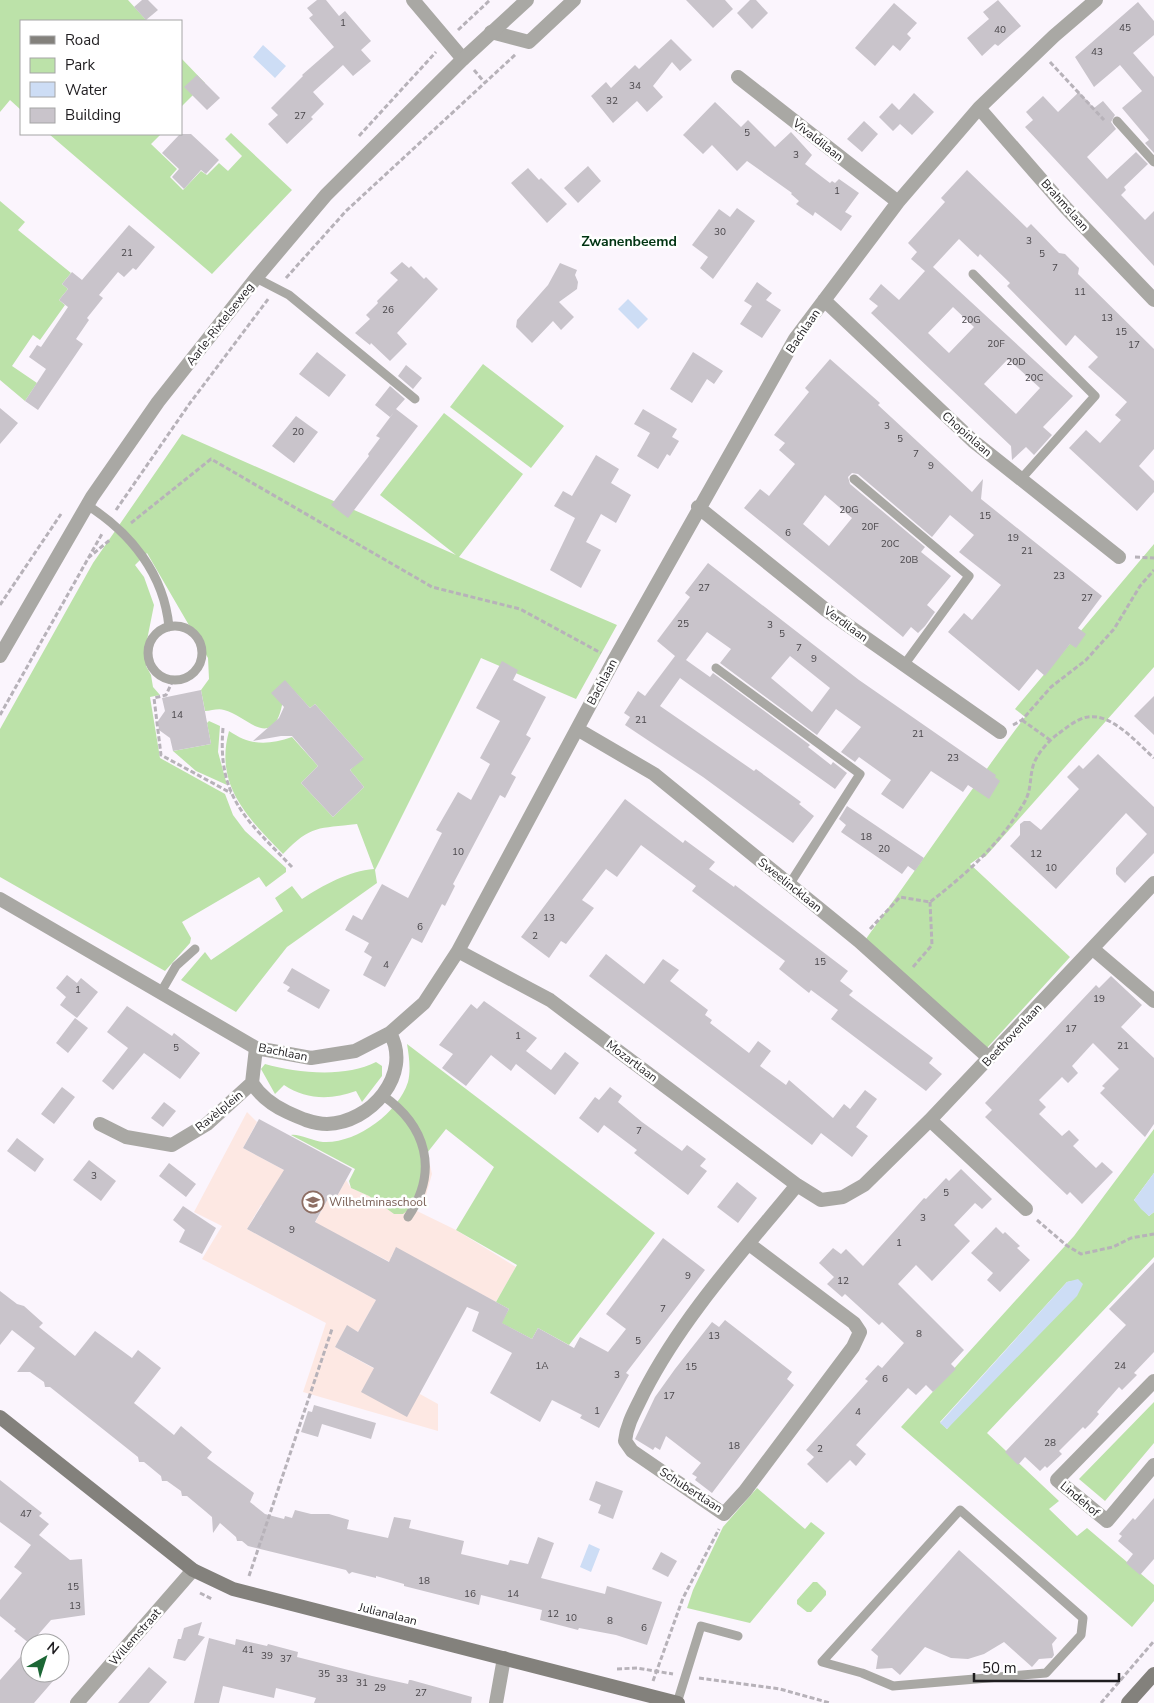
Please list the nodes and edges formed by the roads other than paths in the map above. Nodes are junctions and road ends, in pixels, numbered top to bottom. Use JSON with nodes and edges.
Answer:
{"nodes":[{"id":1,"x":413,"y":0,"type":"edge"},
{"id":2,"x":527,"y":0,"type":"edge"},
{"id":3,"x":574,"y":0,"type":"edge"},
{"id":4,"x":1096,"y":0,"type":"edge"},
{"id":5,"x":492,"y":32,"type":"junction"},
{"id":6,"x":463,"y":58,"type":"junction"},
{"id":7,"x":738,"y":77,"type":"dead end"},
{"id":8,"x":979,"y":108,"type":"junction"},
{"id":9,"x":1117,"y":121,"type":"road end"},
{"id":10,"x":1154,"y":162,"type":"edge"},
{"id":11,"x":898,"y":202,"type":"junction"},
{"id":12,"x":973,"y":274,"type":"dead end"},
{"id":13,"x":256,"y":278,"type":"junction"},
{"id":14,"x":824,"y":300,"type":"junction"},
{"id":15,"x":1154,"y":300,"type":"edge"},
{"id":16,"x":416,"y":398,"type":"dead end"},
{"id":17,"x":854,"y":479,"type":"dead end"},
{"id":18,"x":1021,"y":479,"type":"junction"},
{"id":19,"x":87,"y":505,"type":"junction"},
{"id":20,"x":698,"y":507,"type":"junction"},
{"id":21,"x":1119,"y":557,"type":"dead end"},
{"id":22,"x":169,"y":627,"type":"junction"},
{"id":23,"x":0,"y":656,"type":"edge"},
{"id":24,"x":904,"y":665,"type":"junction"},
{"id":25,"x":716,"y":668,"type":"dead end"},
{"id":26,"x":577,"y":729,"type":"junction"},
{"id":27,"x":1000,"y":732,"type":"dead end"},
{"id":28,"x":1154,"y":883,"type":"edge"},
{"id":29,"x":789,"y":885,"type":"junction"},
{"id":30,"x":0,"y":899,"type":"edge"},
{"id":31,"x":195,"y":949,"type":"dead end"},
{"id":32,"x":1093,"y":949,"type":"junction"},
{"id":33,"x":458,"y":951,"type":"junction"},
{"id":34,"x":161,"y":992,"type":"junction"},
{"id":35,"x":1154,"y":1001,"type":"edge"},
{"id":36,"x":390,"y":1033,"type":"junction"},
{"id":37,"x":256,"y":1048,"type":"junction"},
{"id":38,"x":990,"y":1058,"type":"junction"},
{"id":39,"x":252,"y":1083,"type":"junction"},
{"id":40,"x":382,"y":1095,"type":"junction"},
{"id":41,"x":930,"y":1120,"type":"junction"},
{"id":42,"x":100,"y":1124,"type":"dead end"},
{"id":43,"x":797,"y":1184,"type":"junction"},
{"id":44,"x":1026,"y":1210,"type":"road end"},
{"id":45,"x":408,"y":1217,"type":"dead end"},
{"id":46,"x":749,"y":1244,"type":"junction"},
{"id":47,"x":1154,"y":1381,"type":"edge"},
{"id":48,"x":0,"y":1417,"type":"edge"},
{"id":49,"x":1154,"y":1465,"type":"edge"},
{"id":50,"x":960,"y":1510,"type":"joint"},
{"id":51,"x":193,"y":1570,"type":"junction"},
{"id":52,"x":738,"y":1636,"type":"dead end"},
{"id":53,"x":504,"y":1658,"type":"junction"},
{"id":54,"x":1154,"y":1674,"type":"edge"},
{"id":55,"x":78,"y":1702,"type":"edge"},
{"id":56,"x":496,"y":1703,"type":"edge"},
{"id":57,"x":677,"y":1703,"type":"edge"},
{"id":58,"x":1128,"y":1703,"type":"edge"}],
"edges":[{"from":1,"to":6,"type":"street"},
{"from":2,"to":5,"type":"street","name":"Aarle-Rixtelseweg"},
{"from":3,"to":5,"type":"street"},
{"from":4,"to":8,"type":"street","name":"Bachlaan"},
{"from":5,"to":6,"type":"street","name":"Aarle-Rixtelseweg"},
{"from":6,"to":13,"type":"street","name":"Aarle-Rixtelseweg"},
{"from":7,"to":11,"type":"street","name":"Vivaldilaan"},
{"from":8,"to":11,"type":"street","name":"Bachlaan"},
{"from":8,"to":15,"type":"street","name":"Brahmslaan"},
{"from":9,"to":10,"type":"lane"},
{"from":11,"to":14,"type":"street","name":"Bachlaan"},
{"from":12,"to":18,"type":"lane"},
{"from":13,"to":16,"type":"lane"},
{"from":13,"to":19,"type":"street","name":"Aarle-Rixtelseweg"},
{"from":14,"to":18,"type":"street","name":"Chopinlaan"},
{"from":14,"to":20,"type":"street","name":"Bachlaan"},
{"from":17,"to":24,"type":"lane"},
{"from":18,"to":21,"type":"street","name":"Chopinlaan"},
{"from":19,"to":22,"type":"lane"},
{"from":19,"to":23,"type":"street","name":"Aarle-Rixtelseweg"},
{"from":20,"to":24,"type":"street","name":"Verdilaan"},
{"from":20,"to":26,"type":"street","name":"Bachlaan"},
{"from":22,"to":22,"type":"lane"},
{"from":24,"to":27,"type":"street","name":"Verdilaan"},
{"from":25,"to":29,"type":"lane"},
{"from":26,"to":29,"type":"street","name":"Sweelincklaan"},
{"from":26,"to":33,"type":"street","name":"Bachlaan"},
{"from":28,"to":32,"type":"street","name":"Beethovenlaan"},
{"from":29,"to":38,"type":"street","name":"Sweelincklaan"},
{"from":30,"to":34,"type":"street","name":"Bachlaan"},
{"from":31,"to":34,"type":"lane"},
{"from":32,"to":35,"type":"street"},
{"from":32,"to":38,"type":"street","name":"Beethovenlaan"},
{"from":33,"to":36,"type":"street","name":"Bachlaan"},
{"from":33,"to":43,"type":"street","name":"Mozartlaan"},
{"from":34,"to":37,"type":"street","name":"Bachlaan"},
{"from":36,"to":37,"type":"street","name":"Bachlaan"},
{"from":36,"to":40,"type":"street","name":"Ravèlplein"},
{"from":37,"to":39,"type":"street","name":"Ravèlplein"},
{"from":38,"to":41,"type":"street","name":"Beethovenlaan"},
{"from":39,"to":40,"type":"street","name":"Ravèlplein"},
{"from":39,"to":42,"type":"street","name":"Ravèlplein"},
{"from":40,"to":45,"type":"lane"},
{"from":41,"to":43,"type":"street","name":"Beethovenlaan"},
{"from":41,"to":44,"type":"street"},
{"from":43,"to":46,"type":"street","name":"Schubertlaan"},
{"from":46,"to":46,"type":"street","name":"Schubertlaan"},
{"from":47,"to":49,"type":"street","name":"Lindehof"},
{"from":48,"to":51,"type":"main road","name":"Julianalaan"},
{"from":50,"to":50,"type":"lane"},
{"from":51,"to":53,"type":"main road","name":"Julianalaan"},
{"from":51,"to":55,"type":"street","name":"Willemstraat"},
{"from":52,"to":57,"type":"lane"},
{"from":53,"to":56,"type":"street"},
{"from":53,"to":57,"type":"main road","name":"Julianalaan"},
{"from":54,"to":58,"type":"main road"}]}
